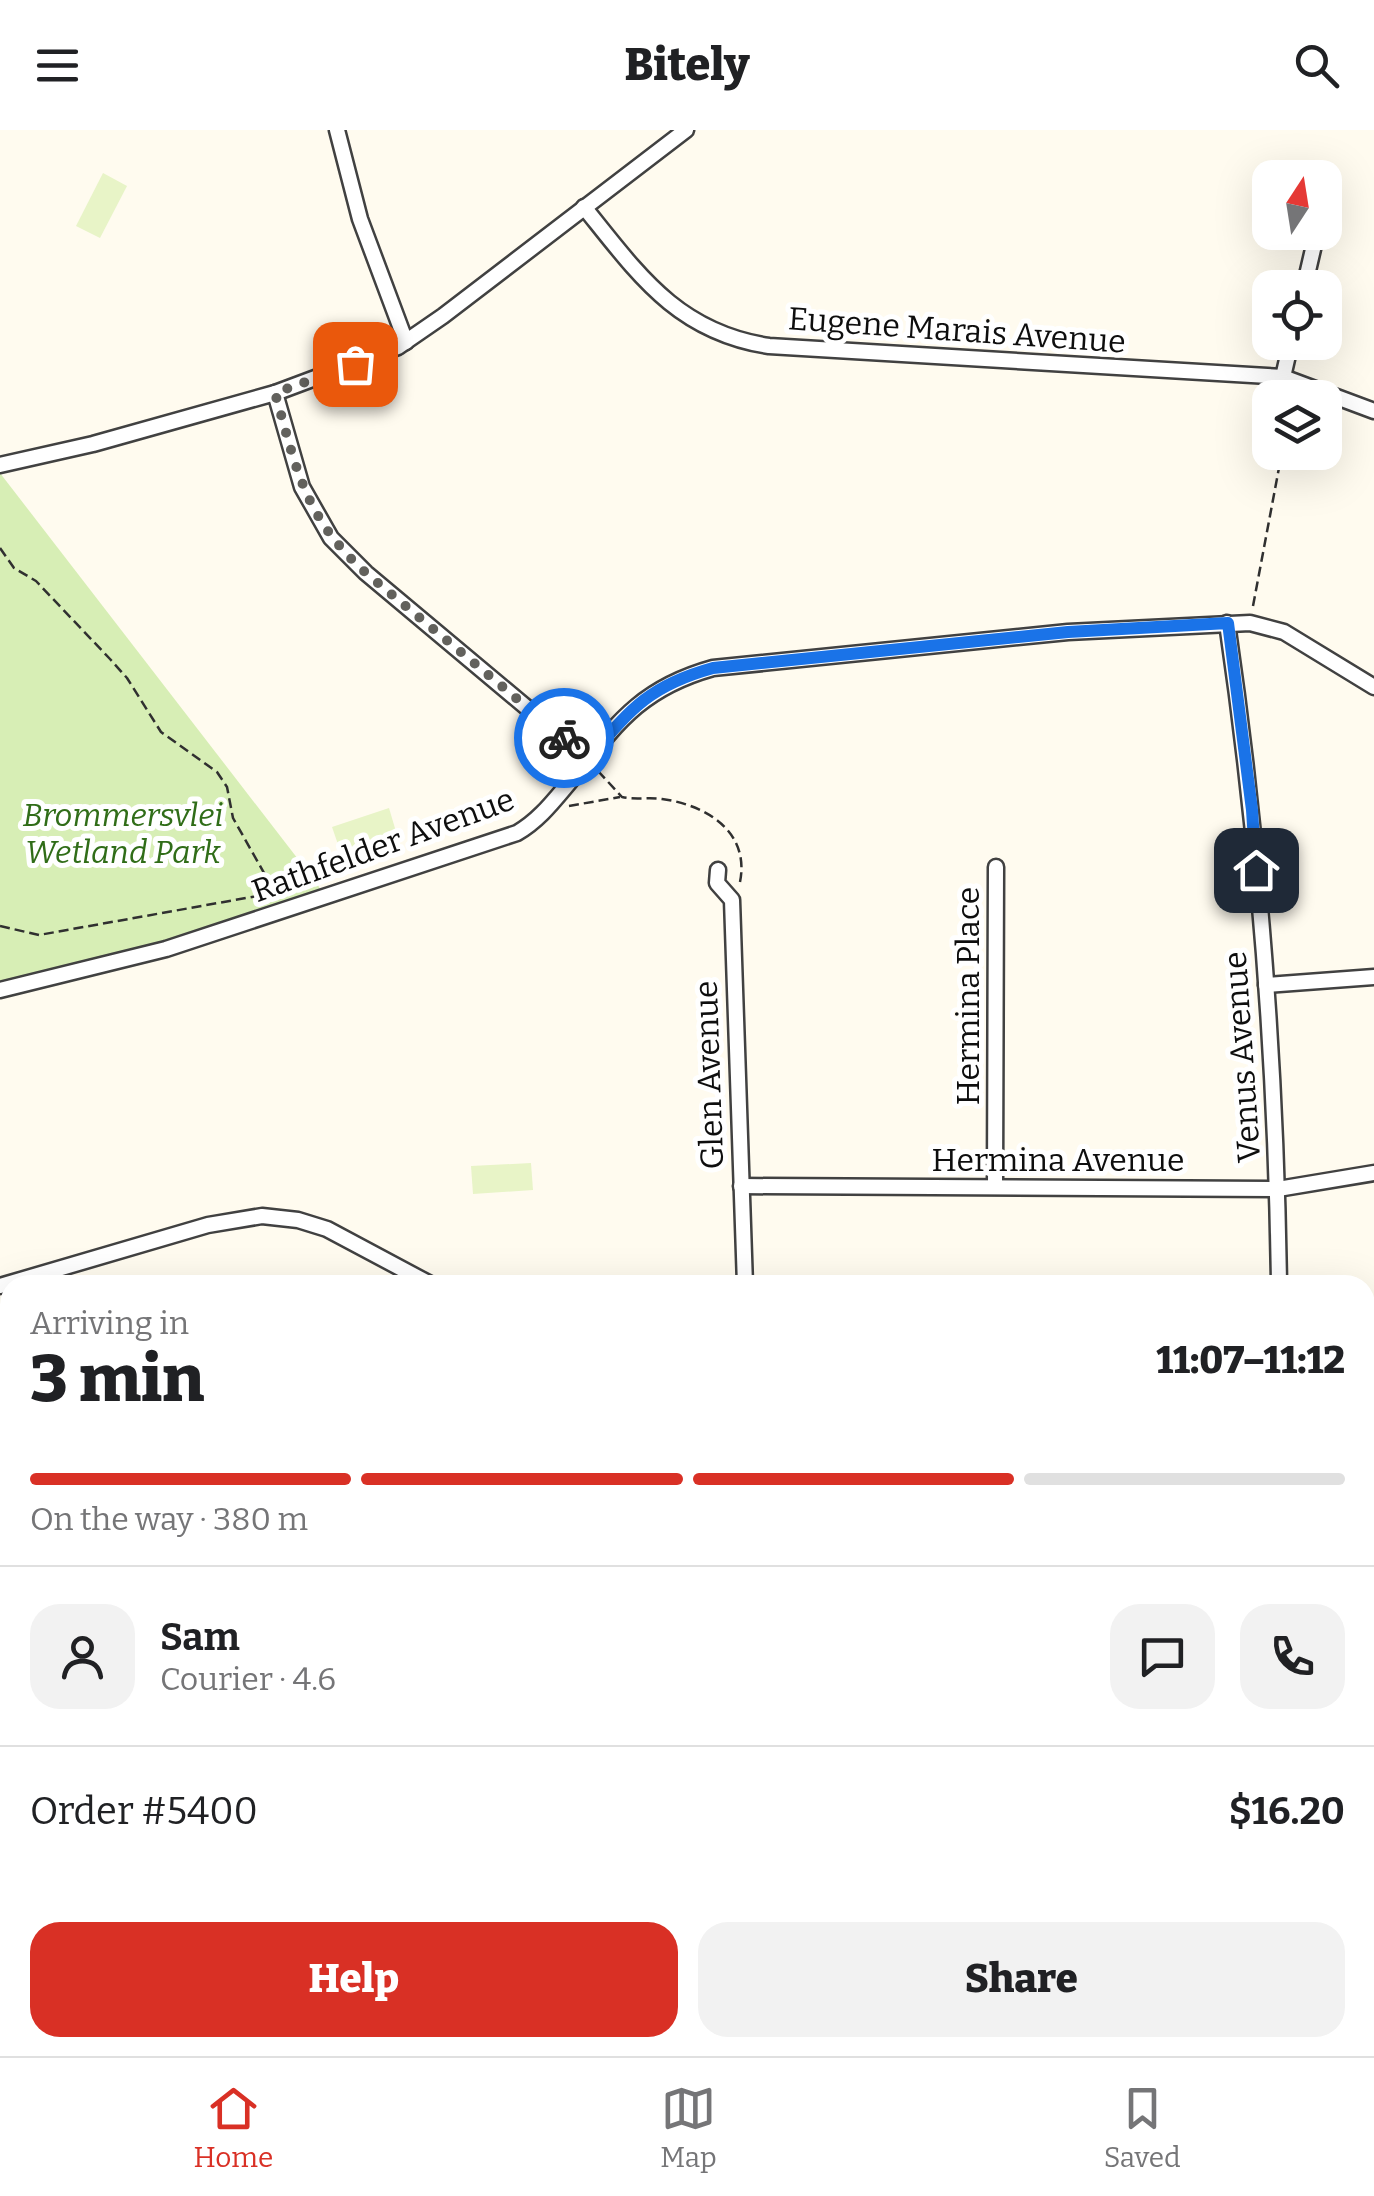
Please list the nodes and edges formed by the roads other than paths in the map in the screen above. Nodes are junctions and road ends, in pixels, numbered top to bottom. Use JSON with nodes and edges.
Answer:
{"nodes":[{"id":1,"x":337,"y":130,"type":"edge"},
{"id":2,"x":686,"y":130,"type":"edge"},
{"id":3,"x":584,"y":207,"type":"junction"},
{"id":4,"x":406,"y":342,"type":"junction"},
{"id":5,"x":1287,"y":360,"type":"edge"},
{"id":6,"x":1283,"y":377,"type":"junction"},
{"id":7,"x":275,"y":393,"type":"junction"},
{"id":8,"x":1374,"y":411,"type":"edge"},
{"id":9,"x":0,"y":464,"type":"edge"},
{"id":10,"x":1228,"y":623,"type":"junction"},
{"id":11,"x":1374,"y":687,"type":"edge"},
{"id":12,"x":588,"y":759,"type":"junction"},
{"id":13,"x":996,"y":867,"type":"dead end"},
{"id":14,"x":718,"y":870,"type":"dead end"},
{"id":15,"x":1374,"y":978,"type":"edge"},
{"id":16,"x":1266,"y":985,"type":"junction"},
{"id":17,"x":0,"y":990,"type":"edge"},
{"id":18,"x":1374,"y":1174,"type":"edge"},
{"id":19,"x":740,"y":1186,"type":"junction"},
{"id":20,"x":995,"y":1186,"type":"junction"},
{"id":21,"x":1278,"y":1189,"type":"junction"},
{"id":22,"x":45,"y":1275,"type":"edge"},
{"id":23,"x":413,"y":1275,"type":"edge"},
{"id":24,"x":744,"y":1275,"type":"edge"},
{"id":25,"x":1279,"y":1275,"type":"edge"}],
"edges":[{"from":1,"to":4,"type":"street"},
{"from":2,"to":3,"type":"street"},
{"from":3,"to":4,"type":"street"},
{"from":3,"to":6,"type":"street","name":"Eugene Marais Avenue"},
{"from":4,"to":7,"type":"street"},
{"from":5,"to":6,"type":"street"},
{"from":6,"to":8,"type":"street","name":"Eugene Marais Avenue"},
{"from":7,"to":9,"type":"street"},
{"from":7,"to":12,"type":"street"},
{"from":10,"to":11,"type":"street","name":"Rathfelder Avenue"},
{"from":10,"to":12,"type":"street","name":"Rathfelder Avenue"},
{"from":10,"to":16,"type":"street","name":"Venus Avenue"},
{"from":12,"to":17,"type":"street","name":"Rathfelder Avenue"},
{"from":13,"to":20,"type":"street","name":"Hermina Place"},
{"from":14,"to":19,"type":"street","name":"Glen Avenue"},
{"from":15,"to":16,"type":"street"},
{"from":16,"to":21,"type":"street","name":"Venus Avenue"},
{"from":18,"to":21,"type":"street","name":"Hermina Avenue"},
{"from":19,"to":20,"type":"street","name":"Hermina Avenue"},
{"from":19,"to":24,"type":"street","name":"Glen Avenue"},
{"from":20,"to":21,"type":"street","name":"Hermina Avenue"},
{"from":21,"to":25,"type":"street","name":"Venus Avenue"},
{"from":22,"to":23,"type":"street"}]}
